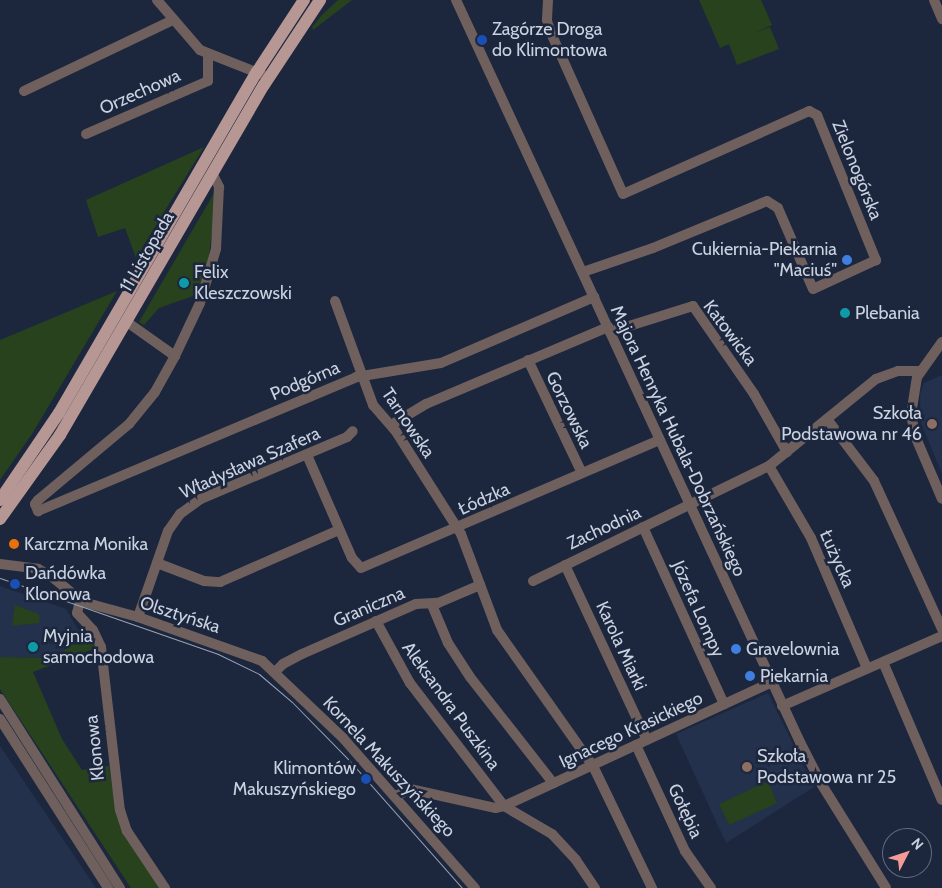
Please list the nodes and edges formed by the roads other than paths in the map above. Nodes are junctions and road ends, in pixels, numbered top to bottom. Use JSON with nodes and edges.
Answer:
{"nodes":[{"id":1,"x":157,"y":0,"type":"edge"},
{"id":2,"x":304,"y":0,"type":"edge"},
{"id":3,"x":320,"y":0,"type":"edge"},
{"id":4,"x":456,"y":0,"type":"edge"},
{"id":5,"x":548,"y":0,"type":"edge"},
{"id":6,"x":934,"y":0,"type":"edge"},
{"id":7,"x":942,"y":19,"type":"edge"},
{"id":8,"x":173,"y":20,"type":"junction"},
{"id":9,"x":208,"y":55,"type":"junction"},
{"id":10,"x":262,"y":75,"type":"junction"},
{"id":11,"x":24,"y":91,"type":"dead end"},
{"id":12,"x":86,"y":134,"type":"dead end"},
{"id":13,"x":212,"y":173,"type":"junction"},
{"id":14,"x":583,"y":272,"type":"junction"},
{"id":15,"x":594,"y":297,"type":"junction"},
{"id":16,"x":335,"y":300,"type":"dead end"},
{"id":17,"x":127,"y":322,"type":"junction"},
{"id":18,"x":609,"y":330,"type":"junction"},
{"id":19,"x":942,"y":342,"type":"edge"},
{"id":20,"x":175,"y":356,"type":"junction"},
{"id":21,"x":528,"y":360,"type":"junction"},
{"id":22,"x":920,"y":371,"type":"junction"},
{"id":23,"x":361,"y":375,"type":"junction"},
{"id":24,"x":827,"y":419,"type":"junction"},
{"id":25,"x":391,"y":425,"type":"junction"},
{"id":26,"x":353,"y":431,"type":"dead end"},
{"id":27,"x":660,"y":440,"type":"junction"},
{"id":28,"x":787,"y":452,"type":"junction"},
{"id":29,"x":307,"y":455,"type":"junction"},
{"id":30,"x":769,"y":466,"type":"junction"},
{"id":31,"x":582,"y":473,"type":"junction"},
{"id":32,"x":0,"y":499,"type":"edge"},
{"id":33,"x":942,"y":499,"type":"edge"},
{"id":34,"x":690,"y":505,"type":"junction"},
{"id":35,"x":0,"y":519,"type":"edge"},
{"id":36,"x":643,"y":527,"type":"junction"},
{"id":37,"x":457,"y":528,"type":"junction"},
{"id":38,"x":339,"y":530,"type":"junction"},
{"id":39,"x":157,"y":563,"type":"junction"},
{"id":40,"x":0,"y":564,"type":"edge"},
{"id":41,"x":565,"y":565,"type":"junction"},
{"id":42,"x":532,"y":581,"type":"dead end"},
{"id":43,"x":480,"y":585,"type":"junction"},
{"id":44,"x":76,"y":598,"type":"junction"},
{"id":45,"x":432,"y":605,"type":"junction"},
{"id":46,"x":138,"y":618,"type":"junction"},
{"id":47,"x":376,"y":621,"type":"junction"},
{"id":48,"x":942,"y":629,"type":"edge"},
{"id":49,"x":942,"y":636,"type":"edge"},
{"id":50,"x":883,"y":662,"type":"junction"},
{"id":51,"x":867,"y":668,"type":"junction"},
{"id":52,"x":275,"y":672,"type":"junction"},
{"id":53,"x":772,"y":682,"type":"junction"},
{"id":54,"x":0,"y":699,"type":"edge"},
{"id":55,"x":724,"y":704,"type":"junction"},
{"id":56,"x":782,"y":706,"type":"junction"},
{"id":57,"x":0,"y":719,"type":"edge"},
{"id":58,"x":647,"y":740,"type":"junction"},
{"id":59,"x":636,"y":745,"type":"junction"},
{"id":60,"x":592,"y":766,"type":"junction"},
{"id":61,"x":554,"y":783,"type":"junction"},
{"id":62,"x":396,"y":796,"type":"junction"},
{"id":63,"x":942,"y":800,"type":"edge"},
{"id":64,"x":504,"y":806,"type":"junction"},
{"id":65,"x":108,"y":888,"type":"edge"},
{"id":66,"x":120,"y":888,"type":"edge"},
{"id":67,"x":165,"y":888,"type":"edge"},
{"id":68,"x":475,"y":888,"type":"edge"},
{"id":69,"x":595,"y":888,"type":"edge"},
{"id":70,"x":652,"y":888,"type":"edge"},
{"id":71,"x":711,"y":888,"type":"edge"},
{"id":72,"x":886,"y":888,"type":"edge"}],
"edges":[{"from":1,"to":8,"type":"street"},
{"from":2,"to":10,"type":"main road","name":"11 Listopada"},
{"from":3,"to":10,"type":"main road","name":"11 Listopada"},
{"from":4,"to":14,"type":"street","name":"Majora Henryka Hubala-Dobrzańskiego"},
{"from":5,"to":14,"type":"street","name":"Zielonogórska"},
{"from":6,"to":7,"type":"street"},
{"from":8,"to":9,"type":"street"},
{"from":8,"to":11,"type":"street"},
{"from":9,"to":10,"type":"street"},
{"from":9,"to":12,"type":"street","name":"Orzechowa"},
{"from":10,"to":13,"type":"main road","name":"11 Listopada"},
{"from":10,"to":32,"type":"main road","name":"11 Listopada"},
{"from":13,"to":17,"type":"main road","name":"11 Listopada"},
{"from":13,"to":20,"type":"street"},
{"from":14,"to":15,"type":"street","name":"Majora Henryka Hubala-Dobrzańskiego"},
{"from":15,"to":18,"type":"street","name":"Majora Henryka Hubala-Dobrzańskiego"},
{"from":15,"to":23,"type":"street","name":"Podgórna"},
{"from":16,"to":23,"type":"street","name":"Tarnowska"},
{"from":17,"to":20,"type":"street"},
{"from":17,"to":35,"type":"main road","name":"11 Listopada"},
{"from":18,"to":21,"type":"street"},
{"from":18,"to":27,"type":"street","name":"Majora Henryka Hubala-Dobrzańskiego"},
{"from":18,"to":28,"type":"street","name":"Katowicka"},
{"from":19,"to":22,"type":"street"},
{"from":20,"to":23,"type":"street","name":"Podgórna"},
{"from":21,"to":25,"type":"street"},
{"from":21,"to":31,"type":"street","name":"Gorzowska"},
{"from":22,"to":24,"type":"street","name":"Zachodnia"},
{"from":22,"to":33,"type":"street"},
{"from":23,"to":25,"type":"street","name":"Tarnowska"},
{"from":24,"to":28,"type":"street","name":"Zachodnia"},
{"from":24,"to":48,"type":"street"},
{"from":25,"to":37,"type":"street","name":"Tarnowska"},
{"from":26,"to":29,"type":"street","name":"Władysława Szafera"},
{"from":27,"to":31,"type":"street","name":"Łódzka"},
{"from":27,"to":34,"type":"street","name":"Majora Henryka Hubala-Dobrzańskiego"},
{"from":28,"to":30,"type":"street","name":"Zachodnia"},
{"from":29,"to":38,"type":"street","name":"Łódzka"},
{"from":29,"to":39,"type":"street","name":"Władysława Szafera"},
{"from":30,"to":34,"type":"street","name":"Zachodnia"},
{"from":30,"to":51,"type":"street","name":"Łużycka"},
{"from":31,"to":37,"type":"street","name":"Łódzka"},
{"from":34,"to":36,"type":"street","name":"Zachodnia"},
{"from":34,"to":53,"type":"street","name":"Majora Henryka Hubala-Dobrzańskiego"},
{"from":36,"to":41,"type":"street","name":"Zachodnia"},
{"from":36,"to":55,"type":"street","name":"Józefa Lompy"},
{"from":37,"to":38,"type":"street","name":"Łódzka"},
{"from":37,"to":43,"type":"street","name":"Tarnowska"},
{"from":38,"to":39,"type":"street"},
{"from":39,"to":46,"type":"street","name":"Władysława Szafera"},
{"from":40,"to":44,"type":"street"},
{"from":41,"to":42,"type":"street","name":"Zachodnia"},
{"from":41,"to":58,"type":"street","name":"Karola Miarki"},
{"from":43,"to":45,"type":"street","name":"Graniczna"},
{"from":43,"to":60,"type":"street","name":"Tarnowska"},
{"from":44,"to":46,"type":"street","name":"Olsztyńska"},
{"from":44,"to":67,"type":"street","name":"Klonowa"},
{"from":45,"to":47,"type":"street","name":"Graniczna"},
{"from":45,"to":61,"type":"street"},
{"from":46,"to":52,"type":"street","name":"Olsztyńska"},
{"from":47,"to":52,"type":"street","name":"Graniczna"},
{"from":47,"to":64,"type":"street","name":"Aleksandra Puszkina"},
{"from":49,"to":50,"type":"street"},
{"from":50,"to":51,"type":"street"},
{"from":50,"to":63,"type":"street"},
{"from":51,"to":56,"type":"street"},
{"from":52,"to":62,"type":"street","name":"Kornela Makuszyńskiego"},
{"from":53,"to":55,"type":"street","name":"Ignacego Krasickiego"},
{"from":53,"to":56,"type":"street","name":"Majora Henryka Hubala-Dobrzańskiego"},
{"from":54,"to":66,"type":"street"},
{"from":55,"to":58,"type":"street","name":"Ignacego Krasickiego"},
{"from":56,"to":72,"type":"street","name":"Majora Henryka Hubala-Dobrzańskiego"},
{"from":57,"to":65,"type":"street"},
{"from":58,"to":59,"type":"street","name":"Ignacego Krasickiego"},
{"from":59,"to":60,"type":"street","name":"Ignacego Krasickiego"},
{"from":59,"to":71,"type":"street","name":"Gołębia"},
{"from":60,"to":61,"type":"street","name":"Ignacego Krasickiego"},
{"from":60,"to":70,"type":"street","name":"Tarnowska"},
{"from":61,"to":64,"type":"street","name":"Ignacego Krasickiego"},
{"from":62,"to":64,"type":"street"},
{"from":62,"to":68,"type":"street","name":"Kornela Makuszyńskiego"},
{"from":64,"to":69,"type":"street"}]}
